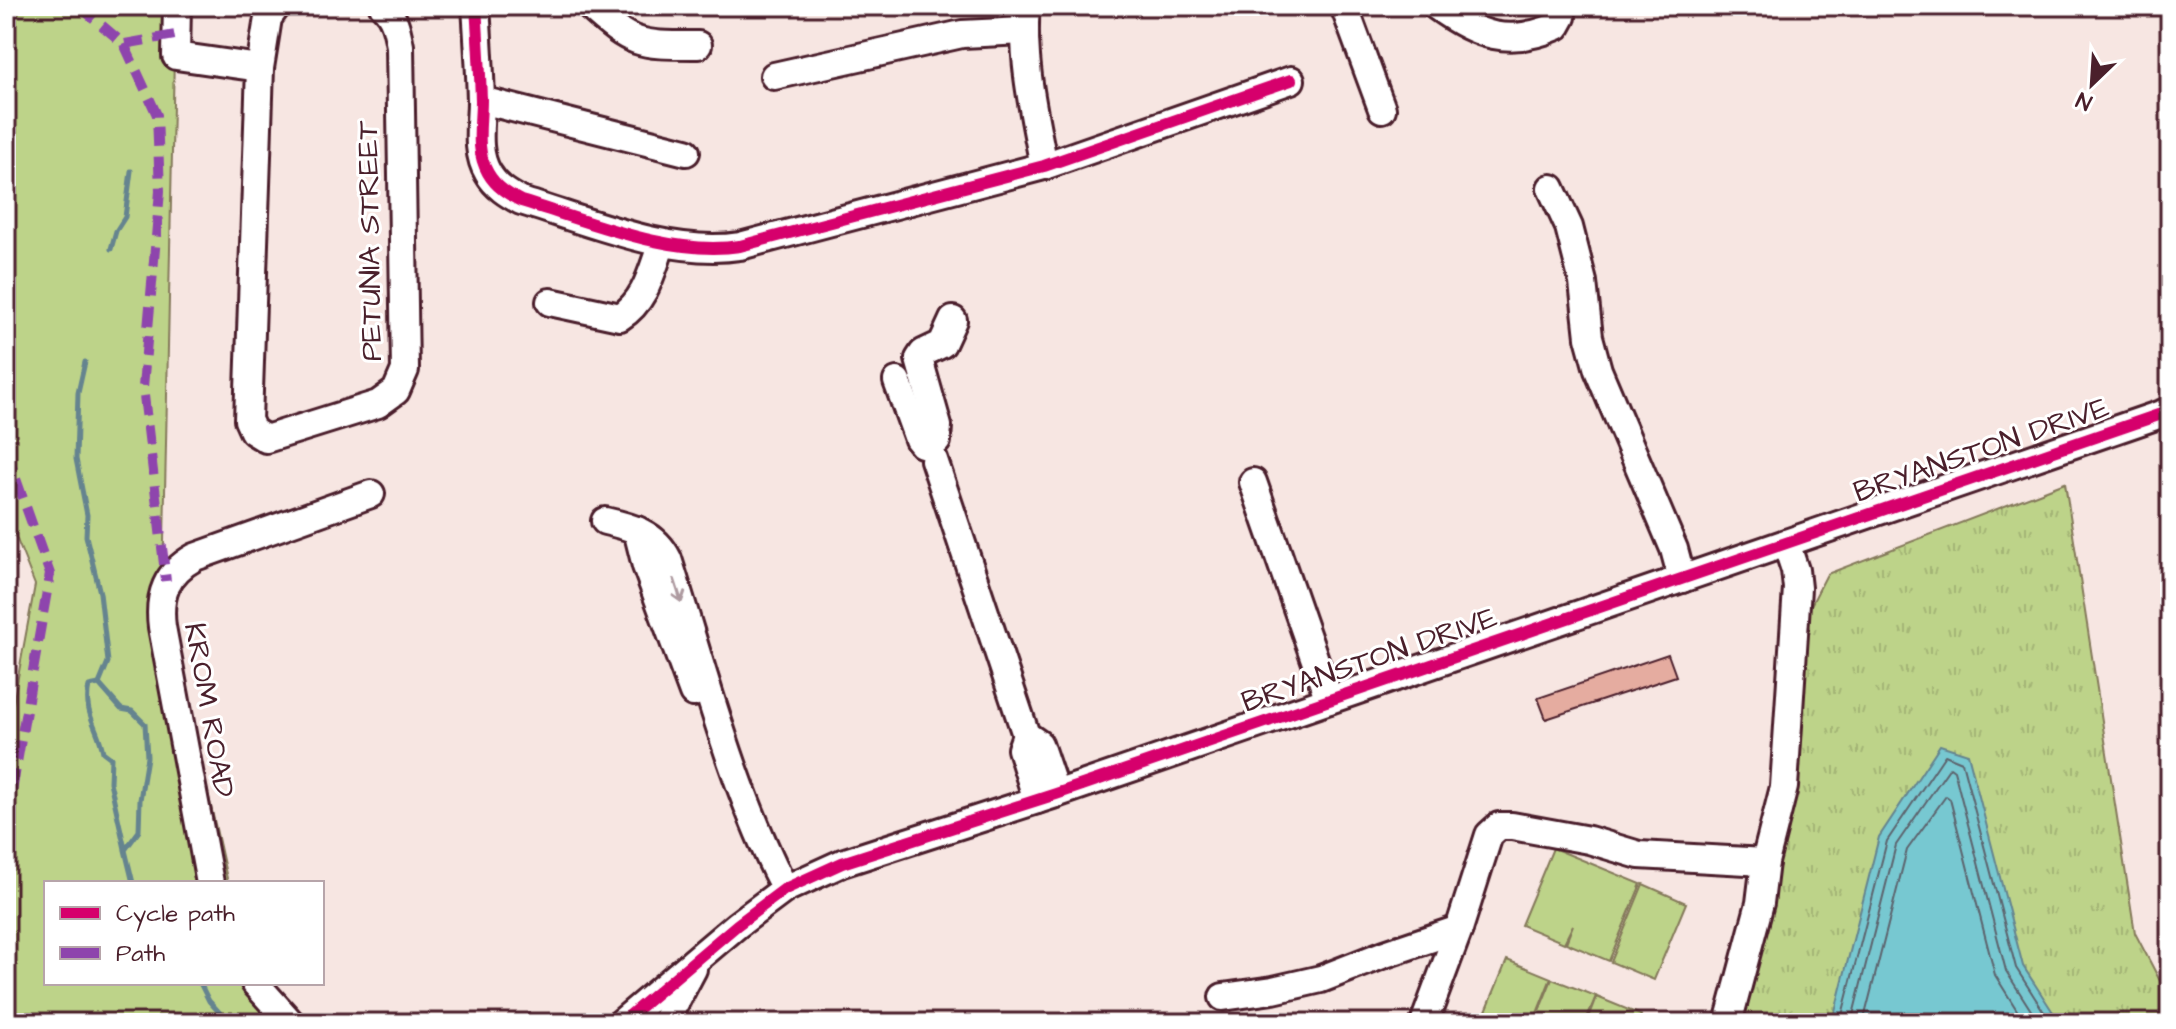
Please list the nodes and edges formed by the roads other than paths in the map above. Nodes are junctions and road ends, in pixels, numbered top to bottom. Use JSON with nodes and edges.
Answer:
{"nodes":[{"id":1,"x":177,"y":6,"type":"edge"},
{"id":2,"x":277,"y":6,"type":"edge"},
{"id":3,"x":383,"y":6,"type":"edge"},
{"id":4,"x":476,"y":6,"type":"edge"},
{"id":5,"x":589,"y":6,"type":"edge"},
{"id":6,"x":1344,"y":6,"type":"edge"},
{"id":7,"x":1436,"y":6,"type":"edge"},
{"id":8,"x":1559,"y":6,"type":"edge"},
{"id":9,"x":1025,"y":19,"type":"edge"},
{"id":10,"x":698,"y":45,"type":"dead end"},
{"id":11,"x":260,"y":68,"type":"junction"},
{"id":12,"x":774,"y":76,"type":"dead end"},
{"id":13,"x":1291,"y":80,"type":"dead end"},
{"id":14,"x":481,"y":100,"type":"junction"},
{"id":15,"x":1382,"y":109,"type":"dead end"},
{"id":16,"x":686,"y":152,"type":"dead end"},
{"id":17,"x":1044,"y":166,"type":"junction"},
{"id":18,"x":1551,"y":188,"type":"dead end"},
{"id":19,"x":662,"y":243,"type":"junction"},
{"id":20,"x":550,"y":302,"type":"dead end"},
{"id":21,"x":953,"y":320,"type":"dead end"},
{"id":22,"x":897,"y":381,"type":"dead end"},
{"id":23,"x":2170,"y":411,"type":"edge"},
{"id":24,"x":931,"y":448,"type":"junction"},
{"id":25,"x":1253,"y":482,"type":"dead end"},
{"id":26,"x":371,"y":494,"type":"dead end"},
{"id":27,"x":605,"y":521,"type":"dead end"},
{"id":28,"x":1786,"y":543,"type":"junction"},
{"id":29,"x":1682,"y":579,"type":"junction"},
{"id":30,"x":1329,"y":700,"type":"junction"},
{"id":31,"x":1046,"y":797,"type":"junction"},
{"id":32,"x":1765,"y":862,"type":"junction"},
{"id":33,"x":210,"y":881,"type":"edge"},
{"id":34,"x":778,"y":894,"type":"junction"},
{"id":35,"x":1459,"y":929,"type":"junction"},
{"id":36,"x":701,"y":955,"type":"junction"},
{"id":37,"x":257,"y":985,"type":"edge"},
{"id":38,"x":1223,"y":997,"type":"dead end"},
{"id":39,"x":291,"y":1023,"type":"edge"},
{"id":40,"x":621,"y":1023,"type":"edge"},
{"id":41,"x":667,"y":1023,"type":"edge"},
{"id":42,"x":1424,"y":1023,"type":"edge"},
{"id":43,"x":1728,"y":1023,"type":"edge"}],
"edges":[{"from":1,"to":11,"type":"street"},
{"from":2,"to":11,"type":"street","name":"PETUNIA STREET"},
{"from":3,"to":11,"type":"street","name":"PETUNIA STREET"},
{"from":4,"to":14,"type":"street"},
{"from":5,"to":10,"type":"street"},
{"from":6,"to":15,"type":"street"},
{"from":7,"to":8,"type":"street"},
{"from":9,"to":12,"type":"street"},
{"from":9,"to":17,"type":"street"},
{"from":13,"to":17,"type":"street"},
{"from":14,"to":16,"type":"street"},
{"from":14,"to":19,"type":"street"},
{"from":17,"to":19,"type":"street"},
{"from":18,"to":29,"type":"street"},
{"from":19,"to":20,"type":"street"},
{"from":21,"to":24,"type":"street"},
{"from":22,"to":24,"type":"street"},
{"from":23,"to":28,"type":"street","name":"BRYANSTON DRIVE"},
{"from":24,"to":31,"type":"street"},
{"from":25,"to":30,"type":"street"},
{"from":26,"to":33,"type":"street","name":"KROM ROAD"},
{"from":27,"to":34,"type":"street"},
{"from":28,"to":29,"type":"street","name":"BRYANSTON DRIVE"},
{"from":28,"to":32,"type":"street"},
{"from":29,"to":30,"type":"street","name":"BRYANSTON DRIVE"},
{"from":30,"to":31,"type":"street","name":"BRYANSTON DRIVE"},
{"from":31,"to":34,"type":"street","name":"BRYANSTON DRIVE"},
{"from":32,"to":35,"type":"street"},
{"from":32,"to":43,"type":"street"},
{"from":34,"to":36,"type":"street","name":"BRYANSTON DRIVE"},
{"from":35,"to":38,"type":"street"},
{"from":35,"to":42,"type":"street"},
{"from":36,"to":40,"type":"street","name":"BRYANSTON DRIVE"},
{"from":36,"to":41,"type":"street"},
{"from":37,"to":39,"type":"street"}]}
